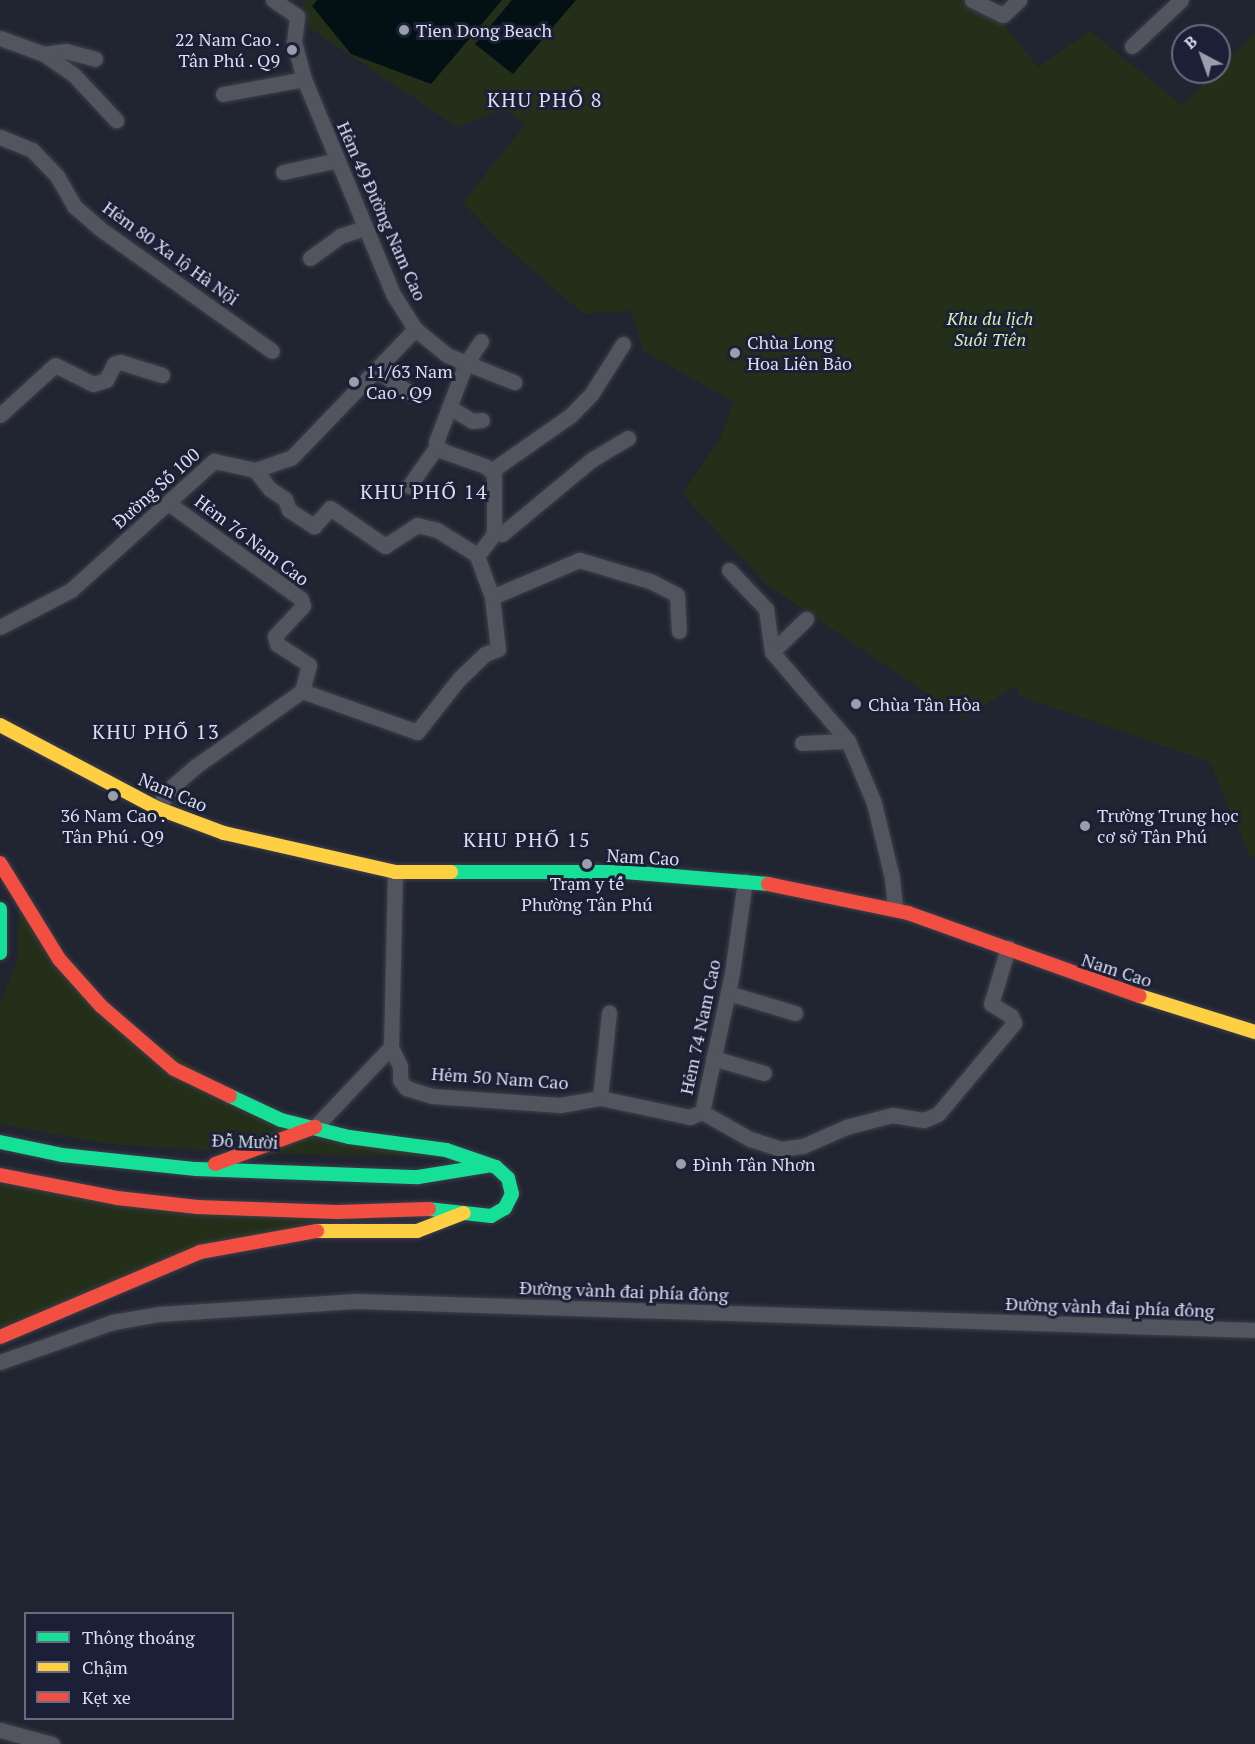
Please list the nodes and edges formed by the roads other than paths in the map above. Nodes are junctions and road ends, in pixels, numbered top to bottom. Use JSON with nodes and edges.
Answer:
{"nodes":[{"id":1,"x":273,"y":0,"type":"edge"},
{"id":2,"x":972,"y":0,"type":"edge"},
{"id":3,"x":1018,"y":0,"type":"edge"},
{"id":4,"x":1181,"y":0,"type":"edge"},
{"id":5,"x":0,"y":38,"type":"edge"},
{"id":6,"x":1131,"y":46,"type":"dead end"},
{"id":7,"x":44,"y":54,"type":"junction"},
{"id":8,"x":95,"y":59,"type":"dead end"},
{"id":9,"x":304,"y":79,"type":"junction"},
{"id":10,"x":223,"y":94,"type":"dead end"},
{"id":11,"x":116,"y":120,"type":"dead end"},
{"id":12,"x":0,"y":137,"type":"edge"},
{"id":13,"x":338,"y":160,"type":"junction"},
{"id":14,"x":283,"y":172,"type":"dead end"},
{"id":15,"x":365,"y":228,"type":"junction"},
{"id":16,"x":310,"y":258,"type":"dead end"},
{"id":17,"x":415,"y":329,"type":"junction"},
{"id":18,"x":481,"y":341,"type":"dead end"},
{"id":19,"x":623,"y":344,"type":"dead end"},
{"id":20,"x":272,"y":351,"type":"dead end"},
{"id":21,"x":466,"y":363,"type":"junction"},
{"id":22,"x":376,"y":370,"type":"junction"},
{"id":23,"x":162,"y":375,"type":"dead end"},
{"id":24,"x":514,"y":382,"type":"dead end"},
{"id":25,"x":410,"y":393,"type":"dead end"},
{"id":26,"x":449,"y":407,"type":"junction"},
{"id":27,"x":0,"y":415,"type":"edge"},
{"id":28,"x":482,"y":420,"type":"dead end"},
{"id":29,"x":628,"y":438,"type":"dead end"},
{"id":30,"x":438,"y":445,"type":"junction"},
{"id":31,"x":255,"y":470,"type":"junction"},
{"id":32,"x":491,"y":471,"type":"junction"},
{"id":33,"x":409,"y":486,"type":"dead end"},
{"id":34,"x":168,"y":503,"type":"junction"},
{"id":35,"x":498,"y":534,"type":"junction"},
{"id":36,"x":477,"y":555,"type":"junction"},
{"id":37,"x":729,"y":570,"type":"dead end"},
{"id":38,"x":492,"y":597,"type":"junction"},
{"id":39,"x":806,"y":619,"type":"dead end"},
{"id":40,"x":0,"y":627,"type":"edge"},
{"id":41,"x":679,"y":631,"type":"dead end"},
{"id":42,"x":772,"y":652,"type":"junction"},
{"id":43,"x":302,"y":691,"type":"junction"},
{"id":44,"x":0,"y":725,"type":"edge"},
{"id":45,"x":848,"y":741,"type":"junction"},
{"id":46,"x":802,"y":743,"type":"dead end"},
{"id":47,"x":157,"y":808,"type":"junction"},
{"id":48,"x":0,"y":845,"type":"edge"},
{"id":49,"x":0,"y":863,"type":"edge"},
{"id":50,"x":395,"y":872,"type":"junction"},
{"id":51,"x":745,"y":881,"type":"junction"},
{"id":52,"x":0,"y":909,"type":"edge"},
{"id":53,"x":895,"y":909,"type":"junction"},
{"id":54,"x":1008,"y":948,"type":"junction"},
{"id":55,"x":0,"y":953,"type":"edge"},
{"id":56,"x":728,"y":993,"type":"junction"},
{"id":57,"x":609,"y":1012,"type":"dead end"},
{"id":58,"x":795,"y":1013,"type":"dead end"},
{"id":59,"x":1255,"y":1032,"type":"edge"},
{"id":60,"x":391,"y":1047,"type":"junction"},
{"id":61,"x":713,"y":1058,"type":"junction"},
{"id":62,"x":764,"y":1073,"type":"dead end"},
{"id":63,"x":600,"y":1098,"type":"junction"},
{"id":64,"x":702,"y":1112,"type":"junction"},
{"id":65,"x":315,"y":1127,"type":"junction"},
{"id":66,"x":0,"y":1131,"type":"edge"},
{"id":67,"x":0,"y":1142,"type":"edge"},
{"id":68,"x":467,"y":1157,"type":"junction"},
{"id":69,"x":227,"y":1160,"type":"junction"},
{"id":70,"x":0,"y":1165,"type":"edge"},
{"id":71,"x":488,"y":1166,"type":"junction"},
{"id":72,"x":196,"y":1169,"type":"junction"},
{"id":73,"x":0,"y":1175,"type":"edge"},
{"id":74,"x":382,"y":1208,"type":"junction"},
{"id":75,"x":464,"y":1213,"type":"junction"},
{"id":76,"x":1255,"y":1330,"type":"edge"},
{"id":77,"x":0,"y":1337,"type":"edge"},
{"id":78,"x":0,"y":1362,"type":"edge"},
{"id":79,"x":0,"y":1730,"type":"edge"},
{"id":80,"x":52,"y":1744,"type":"edge"}],
"edges":[{"from":1,"to":9,"type":"street","name":"Hẻm 49 Đường Nam Cao"},
{"from":2,"to":3,"type":"street"},
{"from":4,"to":6,"type":"street"},
{"from":5,"to":7,"type":"street"},
{"from":7,"to":8,"type":"street"},
{"from":7,"to":11,"type":"street"},
{"from":9,"to":10,"type":"street"},
{"from":9,"to":13,"type":"street","name":"Hẻm 49 Đường Nam Cao"},
{"from":12,"to":20,"type":"street","name":"Hẻm 80 Xa lộ Hà Nội"},
{"from":13,"to":14,"type":"street"},
{"from":13,"to":15,"type":"street","name":"Hẻm 49 Đường Nam Cao"},
{"from":15,"to":16,"type":"street"},
{"from":15,"to":17,"type":"street","name":"Hẻm 49 Đường Nam Cao"},
{"from":17,"to":21,"type":"street","name":"Hẻm 49 Đường Nam Cao"},
{"from":17,"to":22,"type":"street"},
{"from":18,"to":21,"type":"street"},
{"from":19,"to":32,"type":"street"},
{"from":21,"to":24,"type":"street","name":"Hẻm 49 Đường Nam Cao"},
{"from":21,"to":26,"type":"street"},
{"from":22,"to":25,"type":"street"},
{"from":22,"to":31,"type":"street"},
{"from":23,"to":27,"type":"street"},
{"from":26,"to":28,"type":"street"},
{"from":26,"to":30,"type":"street"},
{"from":29,"to":35,"type":"street"},
{"from":30,"to":32,"type":"street"},
{"from":30,"to":33,"type":"street"},
{"from":31,"to":34,"type":"street","name":"Đường Số 100"},
{"from":31,"to":36,"type":"street"},
{"from":32,"to":35,"type":"street"},
{"from":34,"to":40,"type":"street","name":"Đường Số 100"},
{"from":34,"to":43,"type":"street","name":"Hẻm 76 Nam Cao"},
{"from":35,"to":36,"type":"street"},
{"from":36,"to":38,"type":"street"},
{"from":37,"to":42,"type":"street"},
{"from":38,"to":41,"type":"street"},
{"from":38,"to":43,"type":"street"},
{"from":39,"to":42,"type":"street"},
{"from":42,"to":45,"type":"street"},
{"from":43,"to":47,"type":"street"},
{"from":44,"to":47,"type":"main road","name":"Nam Cao"},
{"from":45,"to":46,"type":"street"},
{"from":45,"to":53,"type":"street"},
{"from":47,"to":50,"type":"main road","name":"Nam Cao"},
{"from":48,"to":65,"type":"main road"},
{"from":49,"to":65,"type":"main road"},
{"from":50,"to":51,"type":"main road","name":"Nam Cao"},
{"from":50,"to":60,"type":"street","name":"Hẻm 50 Nam Cao"},
{"from":51,"to":53,"type":"main road","name":"Nam Cao"},
{"from":51,"to":56,"type":"street","name":"Hẻm 74 Nam Cao"},
{"from":52,"to":55,"type":"main road"},
{"from":53,"to":54,"type":"main road","name":"Nam Cao"},
{"from":54,"to":59,"type":"main road","name":"Nam Cao"},
{"from":54,"to":64,"type":"street"},
{"from":56,"to":58,"type":"street"},
{"from":56,"to":61,"type":"street","name":"Hẻm 74 Nam Cao"},
{"from":57,"to":63,"type":"street"},
{"from":60,"to":63,"type":"street","name":"Hẻm 50 Nam Cao"},
{"from":60,"to":65,"type":"street"},
{"from":61,"to":62,"type":"street"},
{"from":61,"to":64,"type":"street","name":"Hẻm 74 Nam Cao"},
{"from":63,"to":64,"type":"street","name":"Hẻm 74 Nam Cao"},
{"from":65,"to":68,"type":"main road"},
{"from":65,"to":69,"type":"main road"},
{"from":66,"to":69,"type":"main road","name":"Đỗ Mười"},
{"from":67,"to":72,"type":"main road","name":"Đỗ Mười"},
{"from":68,"to":69,"type":"main road","name":"Đỗ Mười"},
{"from":68,"to":71,"type":"main road"},
{"from":69,"to":72,"type":"main road"},
{"from":70,"to":74,"type":"main road"},
{"from":71,"to":72,"type":"main road","name":"Đỗ Mười"},
{"from":71,"to":75,"type":"main road"},
{"from":73,"to":74,"type":"main road"},
{"from":74,"to":75,"type":"main road"},
{"from":75,"to":77,"type":"main road"},
{"from":76,"to":78,"type":"street","name":"Đường vành đai phía đông"},
{"from":79,"to":80,"type":"street"}]}
